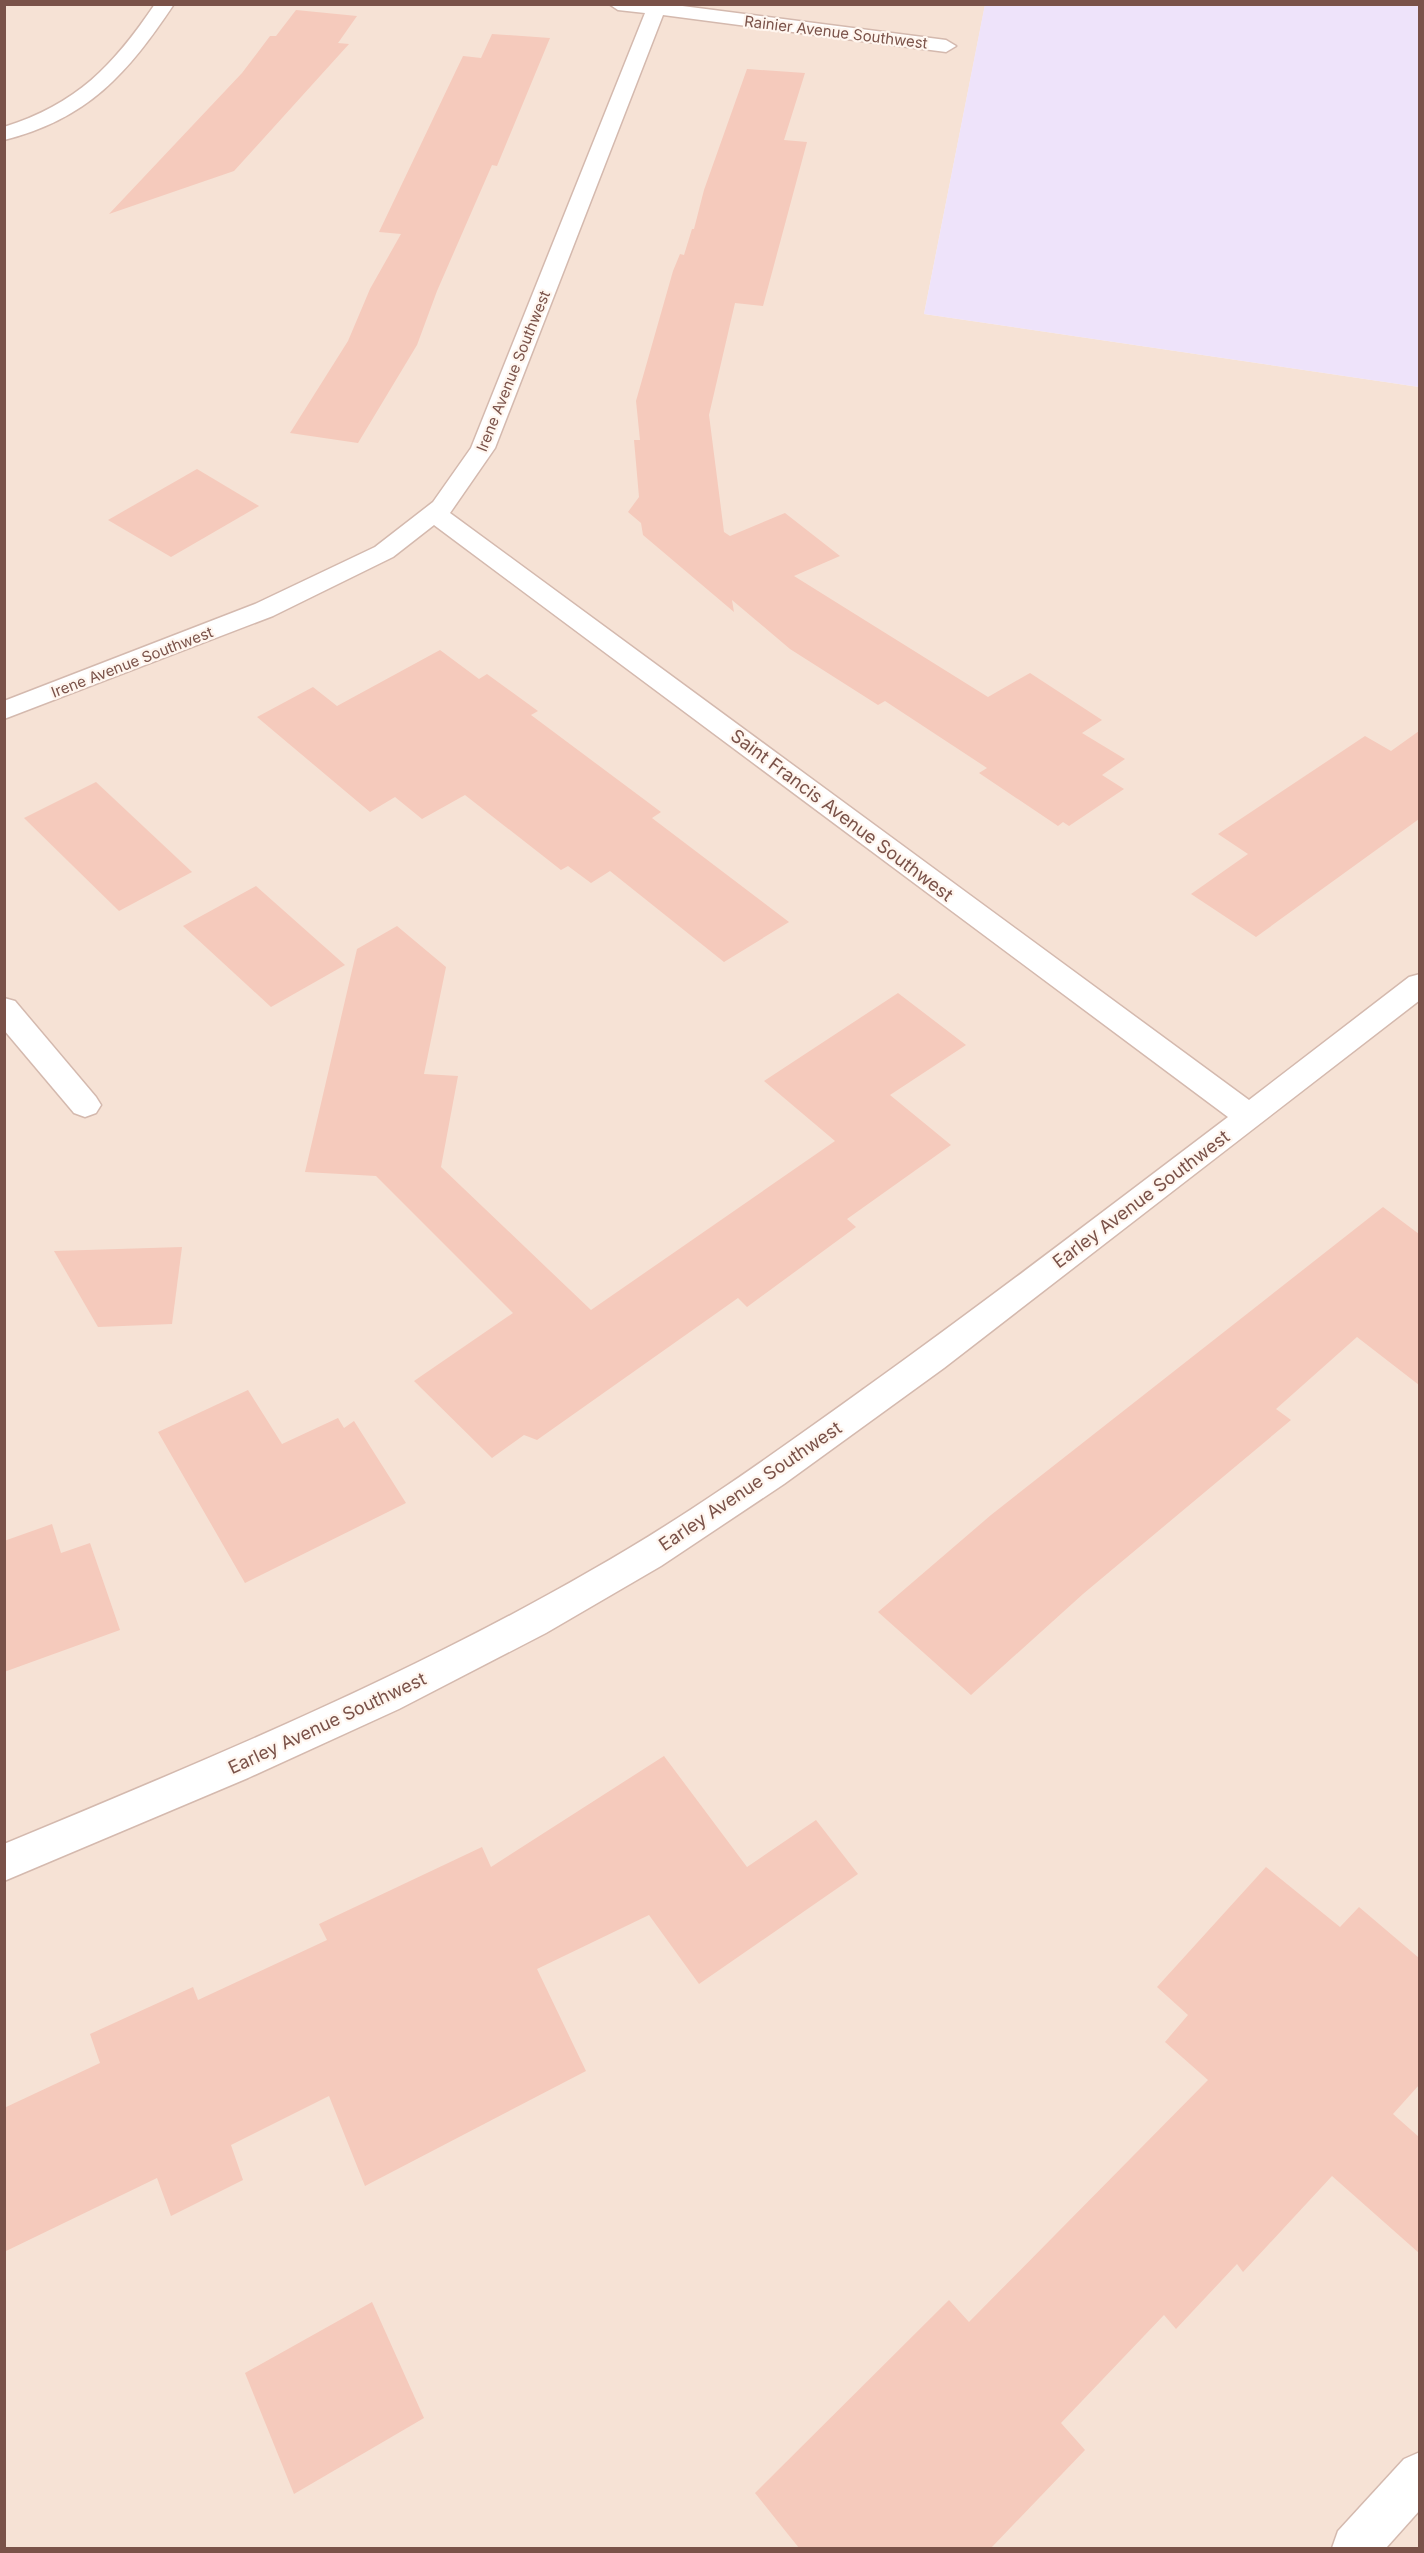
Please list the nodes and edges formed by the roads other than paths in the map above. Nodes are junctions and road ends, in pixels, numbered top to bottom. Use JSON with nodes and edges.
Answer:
{"nodes":[{"id":1,"x":165,"y":4,"type":"edge"},
{"id":2,"x":618,"y":4,"type":"edge"},
{"id":3,"x":656,"y":9,"type":"junction"},
{"id":4,"x":946,"y":45,"type":"dead end"},
{"id":5,"x":4,"y":134,"type":"edge"},
{"id":6,"x":435,"y":514,"type":"junction"},
{"id":7,"x":4,"y":711,"type":"edge"},
{"id":8,"x":1419,"y":984,"type":"edge"},
{"id":9,"x":4,"y":1009,"type":"edge"},
{"id":10,"x":85,"y":1105,"type":"dead end"},
{"id":11,"x":1249,"y":1116,"type":"junction"},
{"id":12,"x":4,"y":1863,"type":"edge"},
{"id":13,"x":1419,"y":2475,"type":"edge"},
{"id":14,"x":1355,"y":2548,"type":"edge"}],
"edges":[{"from":1,"to":5,"type":"street"},
{"from":2,"to":3,"type":"street","name":"Rainier Avenue Southwest"},
{"from":3,"to":4,"type":"street","name":"Rainier Avenue Southwest"},
{"from":3,"to":6,"type":"street","name":"Irene Avenue Southwest"},
{"from":6,"to":7,"type":"street","name":"Irene Avenue Southwest"},
{"from":6,"to":11,"type":"street","name":"Saint Francis Avenue Southwest"},
{"from":8,"to":11,"type":"street","name":"Earley Avenue Southwest"},
{"from":9,"to":10,"type":"street"},
{"from":11,"to":12,"type":"street","name":"Earley Avenue Southwest"},
{"from":13,"to":14,"type":"street"}]}
